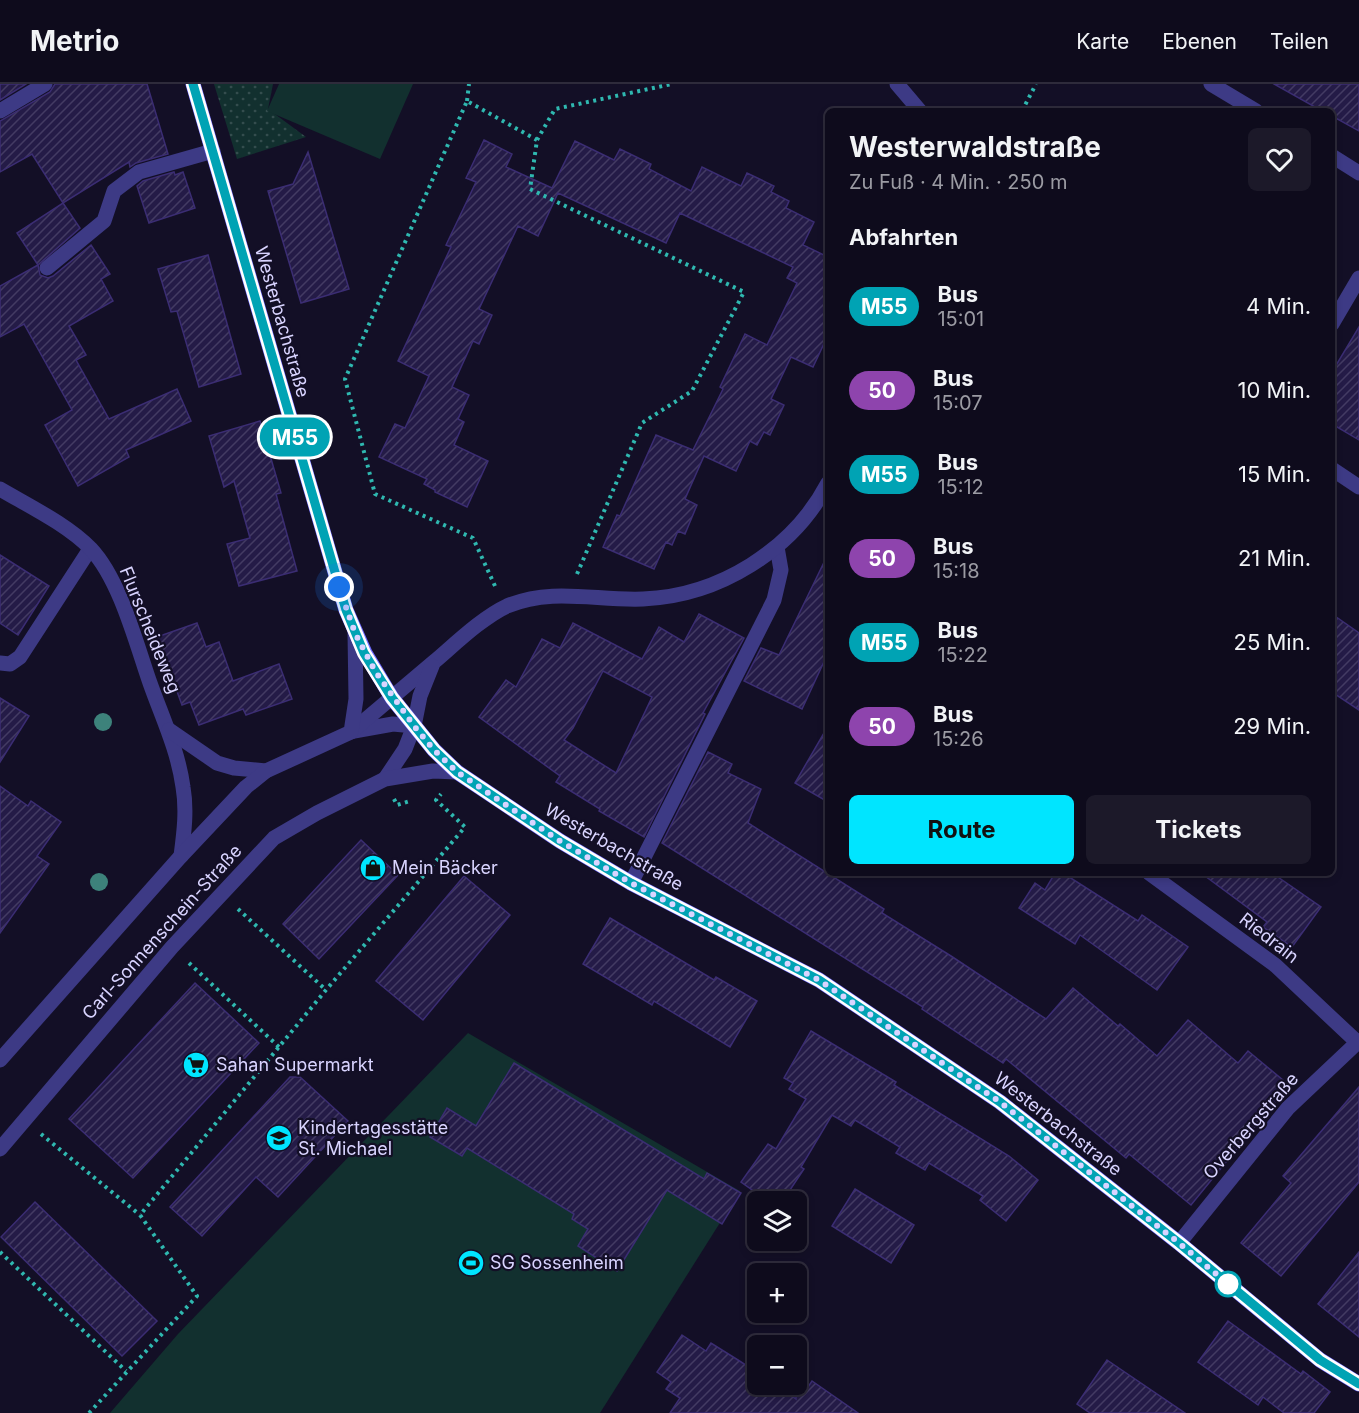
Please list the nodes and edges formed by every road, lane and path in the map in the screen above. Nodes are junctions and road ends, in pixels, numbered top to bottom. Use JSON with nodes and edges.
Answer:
{"nodes":[{"id":1,"x":45,"y":84,"type":"edge"},
{"id":2,"x":193,"y":84,"type":"edge"},
{"id":3,"x":469,"y":84,"type":"edge"},
{"id":4,"x":672,"y":84,"type":"edge"},
{"id":5,"x":897,"y":84,"type":"edge"},
{"id":6,"x":1036,"y":84,"type":"edge"},
{"id":7,"x":1211,"y":84,"type":"edge"},
{"id":8,"x":467,"y":101,"type":"junction"},
{"id":9,"x":917,"y":108,"type":"edge"},
{"id":10,"x":1024,"y":108,"type":"edge"},
{"id":11,"x":1251,"y":108,"type":"edge"},
{"id":12,"x":0,"y":111,"type":"edge"},
{"id":13,"x":537,"y":140,"type":"junction"},
{"id":14,"x":213,"y":151,"type":"junction"},
{"id":15,"x":1335,"y":158,"type":"edge"},
{"id":16,"x":1359,"y":173,"type":"edge"},
{"id":17,"x":47,"y":268,"type":"dead end"},
{"id":18,"x":1359,"y":278,"type":"edge"},
{"id":19,"x":1335,"y":319,"type":"edge"},
{"id":20,"x":1335,"y":471,"type":"edge"},
{"id":21,"x":1359,"y":487,"type":"edge"},
{"id":22,"x":0,"y":489,"type":"edge"},
{"id":23,"x":825,"y":489,"type":"edge"},
{"id":24,"x":777,"y":547,"type":"junction"},
{"id":25,"x":90,"y":549,"type":"junction"},
{"id":26,"x":568,"y":594,"type":"junction"},
{"id":27,"x":505,"y":607,"type":"junction"},
{"id":28,"x":355,"y":633,"type":"junction"},
{"id":29,"x":0,"y":663,"type":"edge"},
{"id":30,"x":433,"y":663,"type":"junction"},
{"id":31,"x":392,"y":698,"type":"junction"},
{"id":32,"x":414,"y":726,"type":"junction"},
{"id":33,"x":169,"y":729,"type":"junction"},
{"id":34,"x":351,"y":732,"type":"junction"},
{"id":35,"x":266,"y":771,"type":"junction"},
{"id":36,"x":457,"y":772,"type":"junction"},
{"id":37,"x":385,"y":778,"type":"junction"},
{"id":38,"x":181,"y":856,"type":"junction"},
{"id":39,"x":1153,"y":876,"type":"edge"},
{"id":40,"x":631,"y":883,"type":"junction"},
{"id":41,"x":222,"y":894,"type":"junction"},
{"id":42,"x":172,"y":947,"type":"junction"},
{"id":43,"x":326,"y":990,"type":"junction"},
{"id":44,"x":1358,"y":1041,"type":"edge"},
{"id":45,"x":279,"y":1047,"type":"junction"},
{"id":46,"x":0,"y":1060,"type":"edge"},
{"id":47,"x":23,"y":1120,"type":"junction"},
{"id":48,"x":0,"y":1149,"type":"edge"},
{"id":49,"x":140,"y":1215,"type":"junction"},
{"id":50,"x":1179,"y":1243,"type":"junction"},
{"id":51,"x":0,"y":1252,"type":"edge"},
{"id":52,"x":126,"y":1371,"type":"junction"},
{"id":53,"x":1359,"y":1384,"type":"edge"},
{"id":54,"x":89,"y":1413,"type":"edge"}],
"edges":[{"from":1,"to":12,"type":"street"},
{"from":2,"to":14,"type":"main road","name":"Westerbachstraße"},
{"from":3,"to":8,"type":"path"},
{"from":4,"to":13,"type":"path"},
{"from":5,"to":9,"type":"street"},
{"from":6,"to":10,"type":"path"},
{"from":7,"to":11,"type":"street"},
{"from":8,"to":13,"type":"path"},
{"from":8,"to":27,"type":"path"},
{"from":13,"to":26,"type":"path"},
{"from":14,"to":17,"type":"street"},
{"from":14,"to":28,"type":"main road","name":"Westerbachstraße"},
{"from":15,"to":16,"type":"street"},
{"from":18,"to":19,"type":"street"},
{"from":20,"to":21,"type":"street"},
{"from":22,"to":25,"type":"street","name":"Flurscheideweg"},
{"from":23,"to":24,"type":"street","name":"Carl-Sonnenschein-Straße"},
{"from":24,"to":26,"type":"street","name":"Carl-Sonnenschein-Straße"},
{"from":24,"to":40,"type":"street"},
{"from":25,"to":29,"type":"street"},
{"from":25,"to":33,"type":"street","name":"Flurscheideweg"},
{"from":26,"to":27,"type":"street","name":"Carl-Sonnenschein-Straße"},
{"from":27,"to":30,"type":"street","name":"Carl-Sonnenschein-Straße"},
{"from":28,"to":31,"type":"main road","name":"Westerbachstraße"},
{"from":28,"to":34,"type":"street"},
{"from":30,"to":31,"type":"street","name":"Carl-Sonnenschein-Straße"},
{"from":30,"to":32,"type":"street"},
{"from":31,"to":32,"type":"main road","name":"Westerbachstraße"},
{"from":31,"to":34,"type":"street","name":"Carl-Sonnenschein-Straße"},
{"from":32,"to":34,"type":"street","name":"Carl-Sonnenschein-Straße"},
{"from":32,"to":36,"type":"main road","name":"Westerbachstraße"},
{"from":32,"to":37,"type":"street","name":"Carl-Sonnenschein-Straße"},
{"from":33,"to":35,"type":"street"},
{"from":33,"to":38,"type":"street","name":"Flurscheideweg"},
{"from":34,"to":35,"type":"street","name":"Carl-Sonnenschein-Straße"},
{"from":35,"to":38,"type":"street","name":"Carl-Sonnenschein-Straße"},
{"from":36,"to":37,"type":"street","name":"Carl-Sonnenschein-Straße"},
{"from":36,"to":40,"type":"main road","name":"Westerbachstraße"},
{"from":36,"to":43,"type":"path"},
{"from":37,"to":41,"type":"street","name":"Carl-Sonnenschein-Straße"},
{"from":38,"to":46,"type":"street","name":"Carl-Sonnenschein-Straße"},
{"from":39,"to":44,"type":"street","name":"Riedrain"},
{"from":40,"to":50,"type":"main road","name":"Westerbachstraße"},
{"from":41,"to":42,"type":"street","name":"Carl-Sonnenschein-Straße"},
{"from":41,"to":43,"type":"path"},
{"from":42,"to":45,"type":"path"},
{"from":42,"to":47,"type":"street","name":"Carl-Sonnenschein-Straße"},
{"from":43,"to":45,"type":"path"},
{"from":44,"to":50,"type":"street","name":"Overbergstraße"},
{"from":45,"to":49,"type":"path"},
{"from":47,"to":48,"type":"street","name":"Carl-Sonnenschein-Straße"},
{"from":47,"to":49,"type":"path"},
{"from":49,"to":52,"type":"path"},
{"from":50,"to":53,"type":"main road","name":"Westerbachstraße"},
{"from":51,"to":52,"type":"path"},
{"from":52,"to":54,"type":"path"}]}
